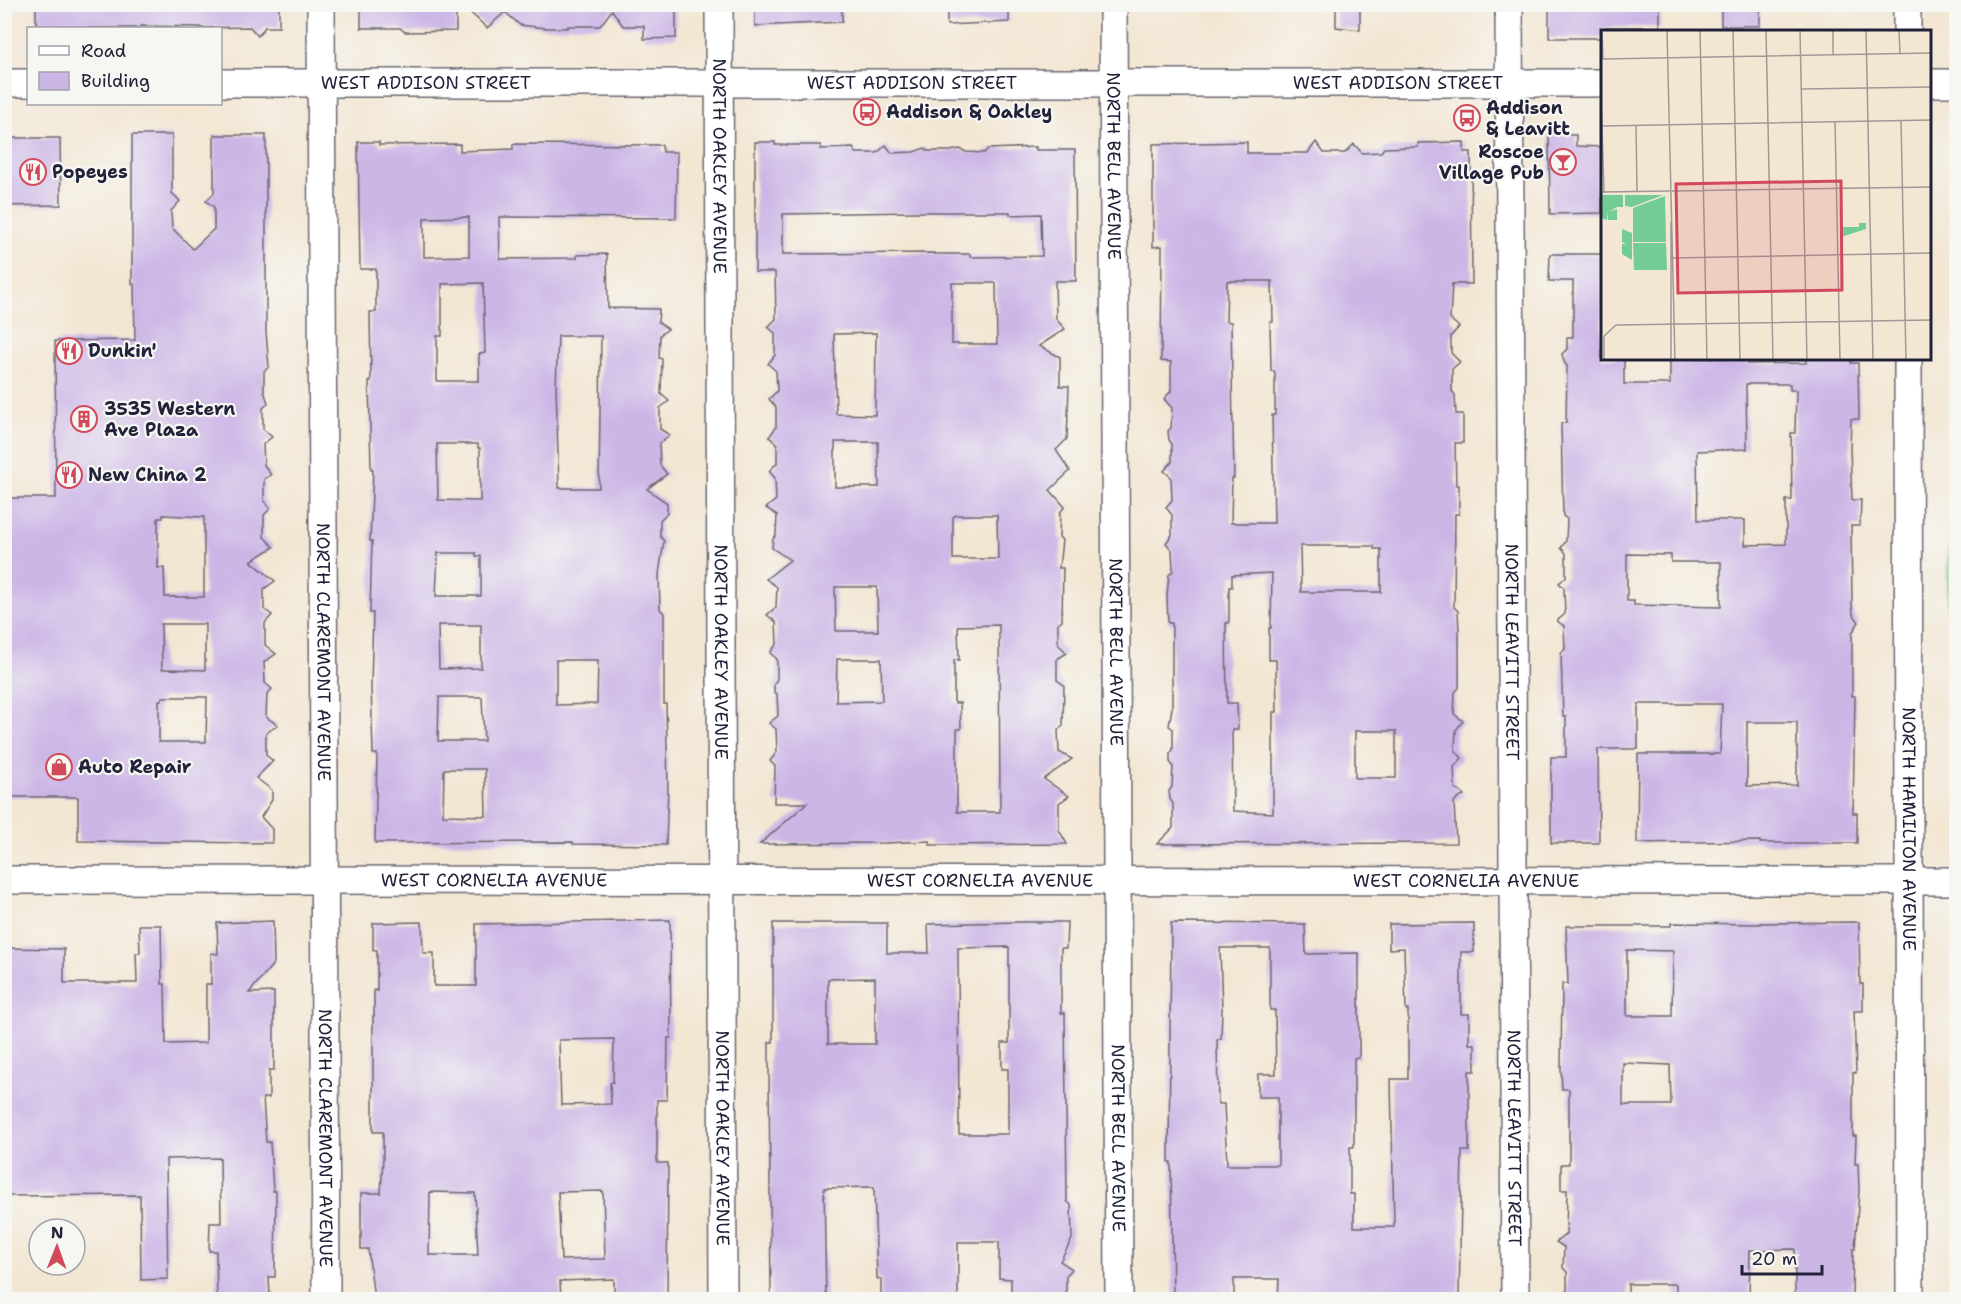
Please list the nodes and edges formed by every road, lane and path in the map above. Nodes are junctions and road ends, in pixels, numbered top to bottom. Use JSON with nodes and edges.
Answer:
{"nodes":[{"id":1,"x":321,"y":4,"type":"edge"},
{"id":2,"x":719,"y":4,"type":"edge"},
{"id":3,"x":1113,"y":4,"type":"edge"},
{"id":4,"x":1509,"y":4,"type":"edge"},
{"id":5,"x":1907,"y":4,"type":"edge"},
{"id":6,"x":1907,"y":30,"type":"edge"},
{"id":7,"x":222,"y":82,"type":"edge"},
{"id":8,"x":321,"y":82,"type":"junction"},
{"id":9,"x":4,"y":83,"type":"edge"},
{"id":10,"x":27,"y":83,"type":"edge"},
{"id":11,"x":720,"y":83,"type":"junction"},
{"id":12,"x":1113,"y":83,"type":"junction"},
{"id":13,"x":1510,"y":83,"type":"junction"},
{"id":14,"x":1601,"y":83,"type":"edge"},
{"id":15,"x":1931,"y":83,"type":"edge"},
{"id":16,"x":1956,"y":83,"type":"edge"},
{"id":17,"x":1908,"y":360,"type":"edge"},
{"id":18,"x":4,"y":880,"type":"edge"},
{"id":19,"x":325,"y":880,"type":"junction"},
{"id":20,"x":722,"y":880,"type":"junction"},
{"id":21,"x":1117,"y":880,"type":"junction"},
{"id":22,"x":1513,"y":880,"type":"junction"},
{"id":23,"x":1909,"y":881,"type":"junction"},
{"id":24,"x":1956,"y":881,"type":"edge"},
{"id":25,"x":326,"y":1299,"type":"edge"},
{"id":26,"x":723,"y":1299,"type":"edge"},
{"id":27,"x":1119,"y":1299,"type":"edge"},
{"id":28,"x":1515,"y":1299,"type":"edge"},
{"id":29,"x":1910,"y":1299,"type":"edge"}],
"edges":[{"from":1,"to":8,"type":"street","name":"NORTH CLAREMONT AVENUE"},
{"from":2,"to":11,"type":"street","name":"NORTH OAKLEY AVENUE"},
{"from":3,"to":12,"type":"street","name":"NORTH BELL AVENUE"},
{"from":4,"to":13,"type":"street","name":"NORTH LEAVITT STREET"},
{"from":5,"to":6,"type":"street"},
{"from":7,"to":8,"type":"street","name":"WEST ADDISON STREET"},
{"from":8,"to":11,"type":"street","name":"WEST ADDISON STREET"},
{"from":8,"to":19,"type":"street","name":"NORTH CLAREMONT AVENUE"},
{"from":9,"to":10,"type":"street"},
{"from":11,"to":12,"type":"street","name":"WEST ADDISON STREET"},
{"from":11,"to":20,"type":"street","name":"NORTH OAKLEY AVENUE"},
{"from":12,"to":13,"type":"street","name":"WEST ADDISON STREET"},
{"from":12,"to":21,"type":"street","name":"NORTH BELL AVENUE"},
{"from":13,"to":14,"type":"street","name":"WEST ADDISON STREET"},
{"from":13,"to":22,"type":"street","name":"NORTH LEAVITT STREET"},
{"from":15,"to":16,"type":"street"},
{"from":17,"to":23,"type":"street","name":"NORTH HAMILTON AVENUE"},
{"from":18,"to":19,"type":"street","name":"WEST CORNELIA AVENUE"},
{"from":19,"to":20,"type":"street","name":"WEST CORNELIA AVENUE"},
{"from":19,"to":25,"type":"street","name":"NORTH CLAREMONT AVENUE"},
{"from":20,"to":21,"type":"street","name":"WEST CORNELIA AVENUE"},
{"from":20,"to":26,"type":"street","name":"NORTH OAKLEY AVENUE"},
{"from":21,"to":22,"type":"street","name":"WEST CORNELIA AVENUE"},
{"from":21,"to":27,"type":"street","name":"NORTH BELL AVENUE"},
{"from":22,"to":23,"type":"street","name":"WEST CORNELIA AVENUE"},
{"from":22,"to":28,"type":"street","name":"NORTH LEAVITT STREET"},
{"from":23,"to":24,"type":"street","name":"WEST CORNELIA AVENUE"},
{"from":23,"to":29,"type":"street","name":"NORTH HAMILTON AVENUE"}]}
